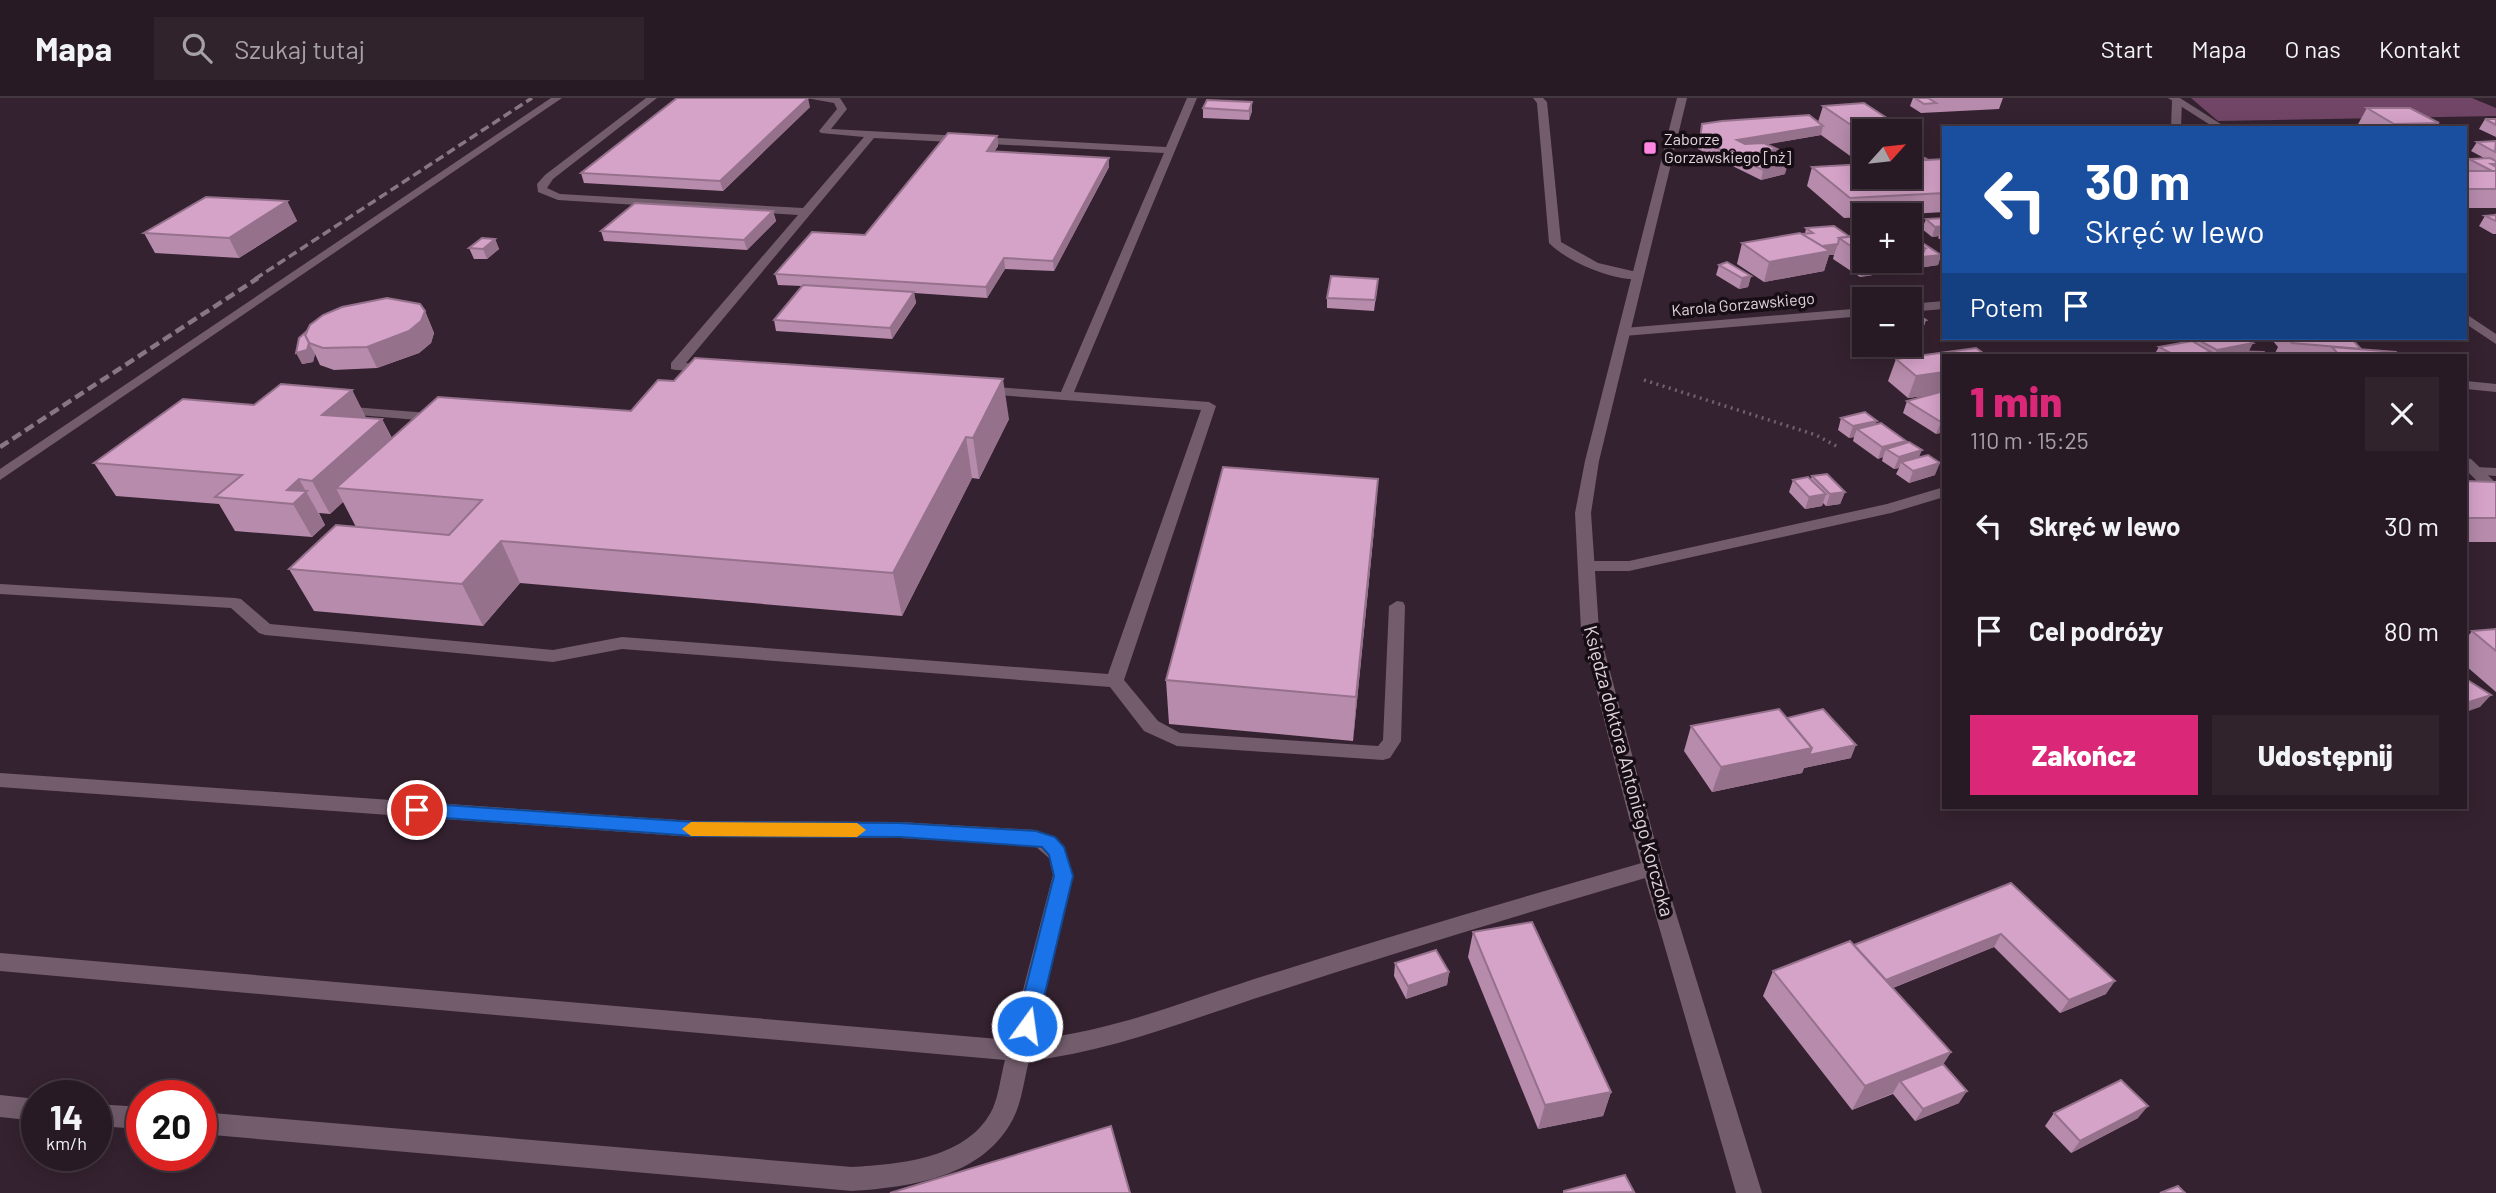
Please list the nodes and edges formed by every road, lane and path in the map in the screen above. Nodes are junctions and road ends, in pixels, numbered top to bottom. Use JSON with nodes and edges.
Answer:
{"nodes":[{"id":1,"x":556,"y":98,"type":"edge"},
{"id":2,"x":652,"y":98,"type":"edge"},
{"id":3,"x":811,"y":98,"type":"edge"},
{"id":4,"x":1192,"y":98,"type":"edge"},
{"id":5,"x":1538,"y":98,"type":"edge"},
{"id":6,"x":1682,"y":98,"type":"edge"},
{"id":7,"x":2175,"y":99,"type":"edge"},
{"id":8,"x":2176,"y":126,"type":"edge"},
{"id":9,"x":2218,"y":126,"type":"edge"},
{"id":10,"x":872,"y":135,"type":"junction"},
{"id":11,"x":1170,"y":150,"type":"junction"},
{"id":12,"x":807,"y":212,"type":"junction"},
{"id":13,"x":1637,"y":276,"type":"junction"},
{"id":14,"x":1942,"y":305,"type":"edge"},
{"id":15,"x":1922,"y":307,"type":"edge"},
{"id":16,"x":1852,"y":313,"type":"edge"},
{"id":17,"x":2467,"y":319,"type":"edge"},
{"id":18,"x":1624,"y":331,"type":"junction"},
{"id":19,"x":2496,"y":340,"type":"edge"},
{"id":20,"x":732,"y":370,"type":"edge"},
{"id":21,"x":1635,"y":376,"type":"dead end"},
{"id":22,"x":2467,"y":385,"type":"edge"},
{"id":23,"x":968,"y":388,"type":"edge"},
{"id":24,"x":2496,"y":388,"type":"edge"},
{"id":25,"x":1066,"y":396,"type":"junction"},
{"id":26,"x":319,"y":408,"type":"edge"},
{"id":27,"x":456,"y":419,"type":"edge"},
{"id":28,"x":1838,"y":447,"type":"dead end"},
{"id":29,"x":2470,"y":467,"type":"edge"},
{"id":30,"x":2496,"y":472,"type":"edge"},
{"id":31,"x":0,"y":476,"type":"edge"},
{"id":32,"x":2496,"y":492,"type":"edge"},
{"id":33,"x":1942,"y":493,"type":"edge"},
{"id":34,"x":1586,"y":566,"type":"junction"},
{"id":35,"x":0,"y":589,"type":"edge"},
{"id":36,"x":1397,"y":606,"type":"dead end"},
{"id":37,"x":1115,"y":681,"type":"junction"},
{"id":38,"x":0,"y":780,"type":"edge"},
{"id":39,"x":1652,"y":868,"type":"junction"},
{"id":40,"x":0,"y":962,"type":"edge"},
{"id":41,"x":1021,"y":1051,"type":"junction"},
{"id":42,"x":0,"y":1106,"type":"edge"},
{"id":43,"x":21,"y":1108,"type":"edge"},
{"id":44,"x":217,"y":1125,"type":"edge"},
{"id":45,"x":1749,"y":1193,"type":"edge"}],
"edges":[{"from":1,"to":31,"type":"street"},
{"from":2,"to":12,"type":"street"},
{"from":3,"to":10,"type":"street"},
{"from":4,"to":11,"type":"street"},
{"from":5,"to":13,"type":"street"},
{"from":6,"to":13,"type":"street","name":"Księdza doktora Antoniego Korczoka"},
{"from":7,"to":8,"type":"street"},
{"from":7,"to":9,"type":"street"},
{"from":10,"to":11,"type":"street"},
{"from":10,"to":12,"type":"street"},
{"from":11,"to":25,"type":"street"},
{"from":12,"to":20,"type":"street"},
{"from":13,"to":18,"type":"street","name":"Księdza doktora Antoniego Korczoka"},
{"from":14,"to":15,"type":"street"},
{"from":16,"to":18,"type":"street","name":"Karola Gorzawskiego"},
{"from":17,"to":19,"type":"street"},
{"from":18,"to":34,"type":"street","name":"Księdza doktora Antoniego Korczoka"},
{"from":21,"to":28,"type":"path"},
{"from":22,"to":24,"type":"street"},
{"from":23,"to":25,"type":"street"},
{"from":25,"to":37,"type":"street"},
{"from":26,"to":27,"type":"street"},
{"from":29,"to":30,"type":"street"},
{"from":29,"to":32,"type":"street"},
{"from":33,"to":34,"type":"street"},
{"from":34,"to":39,"type":"street","name":"Księdza doktora Antoniego Korczoka"},
{"from":35,"to":37,"type":"street"},
{"from":36,"to":37,"type":"street"},
{"from":38,"to":41,"type":"street"},
{"from":39,"to":41,"type":"street"},
{"from":39,"to":45,"type":"street","name":"Księdza doktora Antoniego Korczoka"},
{"from":40,"to":41,"type":"street"},
{"from":41,"to":44,"type":"street"},
{"from":42,"to":43,"type":"street"}]}
